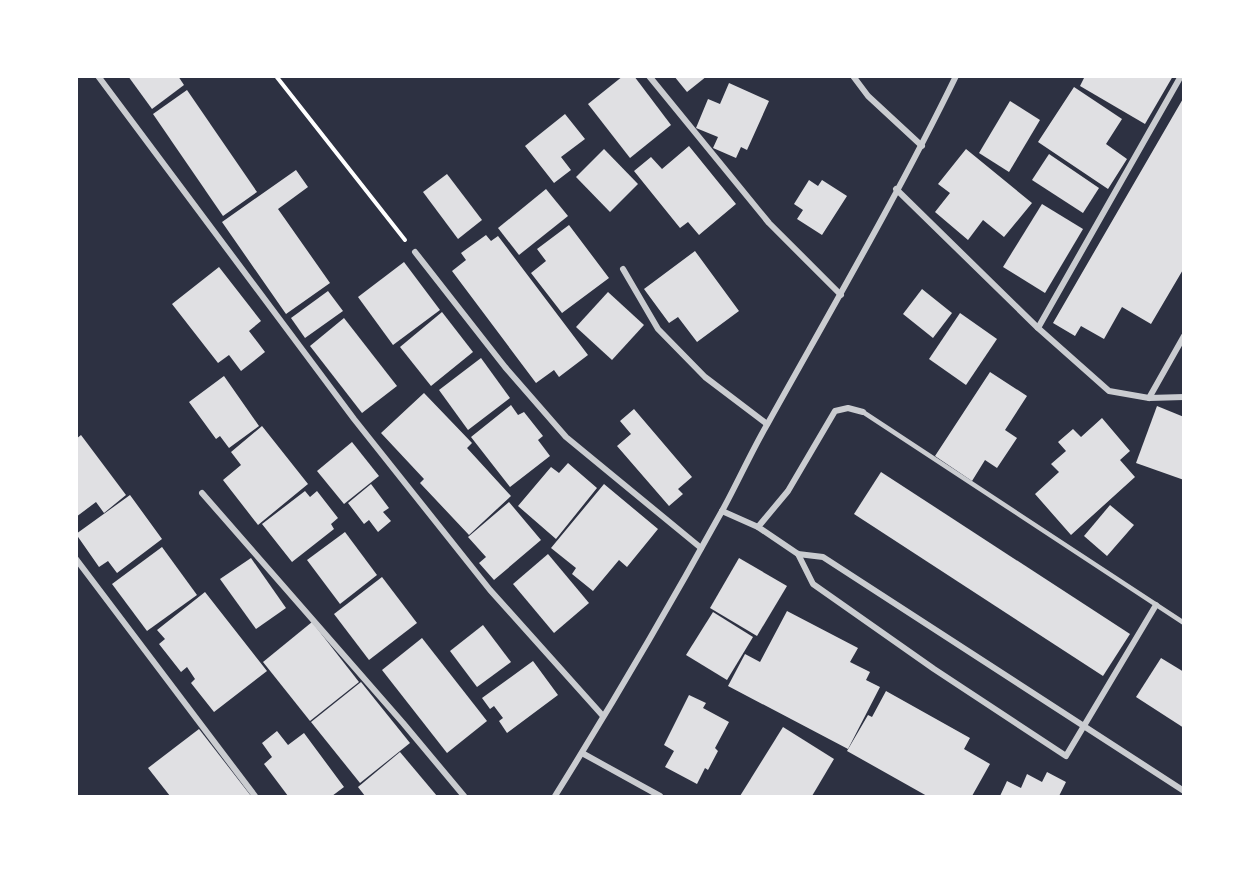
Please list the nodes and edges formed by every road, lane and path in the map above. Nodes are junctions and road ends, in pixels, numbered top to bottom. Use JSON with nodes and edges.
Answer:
{"nodes":[{"id":1,"x":98,"y":76,"type":"edge"},
{"id":2,"x":276,"y":76,"type":"edge"},
{"id":3,"x":649,"y":76,"type":"edge"},
{"id":4,"x":853,"y":76,"type":"edge"},
{"id":5,"x":956,"y":76,"type":"edge"},
{"id":6,"x":1180,"y":76,"type":"edge"},
{"id":7,"x":922,"y":146,"type":"junction"},
{"id":8,"x":896,"y":189,"type":"junction"},
{"id":9,"x":415,"y":252,"type":"joint"},
{"id":10,"x":622,"y":269,"type":"dead end"},
{"id":11,"x":841,"y":295,"type":"junction"},
{"id":12,"x":1038,"y":328,"type":"junction"},
{"id":13,"x":1184,"y":336,"type":"edge"},
{"id":14,"x":1184,"y":397,"type":"edge"},
{"id":15,"x":1149,"y":398,"type":"junction"},
{"id":16,"x":863,"y":412,"type":"joint"},
{"id":17,"x":766,"y":424,"type":"junction"},
{"id":18,"x":202,"y":493,"type":"dead end"},
{"id":19,"x":722,"y":511,"type":"junction"},
{"id":20,"x":758,"y":527,"type":"junction"},
{"id":21,"x":701,"y":548,"type":"junction"},
{"id":22,"x":798,"y":554,"type":"junction"},
{"id":23,"x":76,"y":560,"type":"edge"},
{"id":24,"x":1156,"y":605,"type":"junction"},
{"id":25,"x":1184,"y":622,"type":"edge"},
{"id":26,"x":603,"y":716,"type":"junction"},
{"id":27,"x":1083,"y":726,"type":"junction"},
{"id":28,"x":582,"y":753,"type":"junction"},
{"id":29,"x":1184,"y":791,"type":"edge"},
{"id":30,"x":255,"y":796,"type":"edge"},
{"id":31,"x":464,"y":796,"type":"edge"},
{"id":32,"x":555,"y":796,"type":"edge"},
{"id":33,"x":660,"y":796,"type":"edge"}],
"edges":[{"from":1,"to":26,"type":"street"},
{"from":2,"to":9,"type":"path"},
{"from":3,"to":11,"type":"street"},
{"from":4,"to":7,"type":"street"},
{"from":5,"to":7,"type":"street"},
{"from":6,"to":12,"type":"street"},
{"from":7,"to":8,"type":"street"},
{"from":8,"to":11,"type":"street"},
{"from":8,"to":12,"type":"street"},
{"from":9,"to":21,"type":"street"},
{"from":10,"to":17,"type":"street"},
{"from":11,"to":17,"type":"street"},
{"from":12,"to":15,"type":"street"},
{"from":13,"to":15,"type":"street"},
{"from":14,"to":15,"type":"street"},
{"from":16,"to":20,"type":"street"},
{"from":16,"to":24,"type":"lane"},
{"from":17,"to":19,"type":"street"},
{"from":18,"to":31,"type":"street"},
{"from":19,"to":20,"type":"street"},
{"from":19,"to":21,"type":"street"},
{"from":20,"to":22,"type":"street"},
{"from":21,"to":26,"type":"street"},
{"from":22,"to":27,"type":"street"},
{"from":22,"to":27,"type":"street"},
{"from":23,"to":30,"type":"street"},
{"from":24,"to":25,"type":"lane"},
{"from":24,"to":27,"type":"street"},
{"from":26,"to":28,"type":"street"},
{"from":27,"to":29,"type":"street"},
{"from":28,"to":32,"type":"street"},
{"from":28,"to":33,"type":"street"}]}
